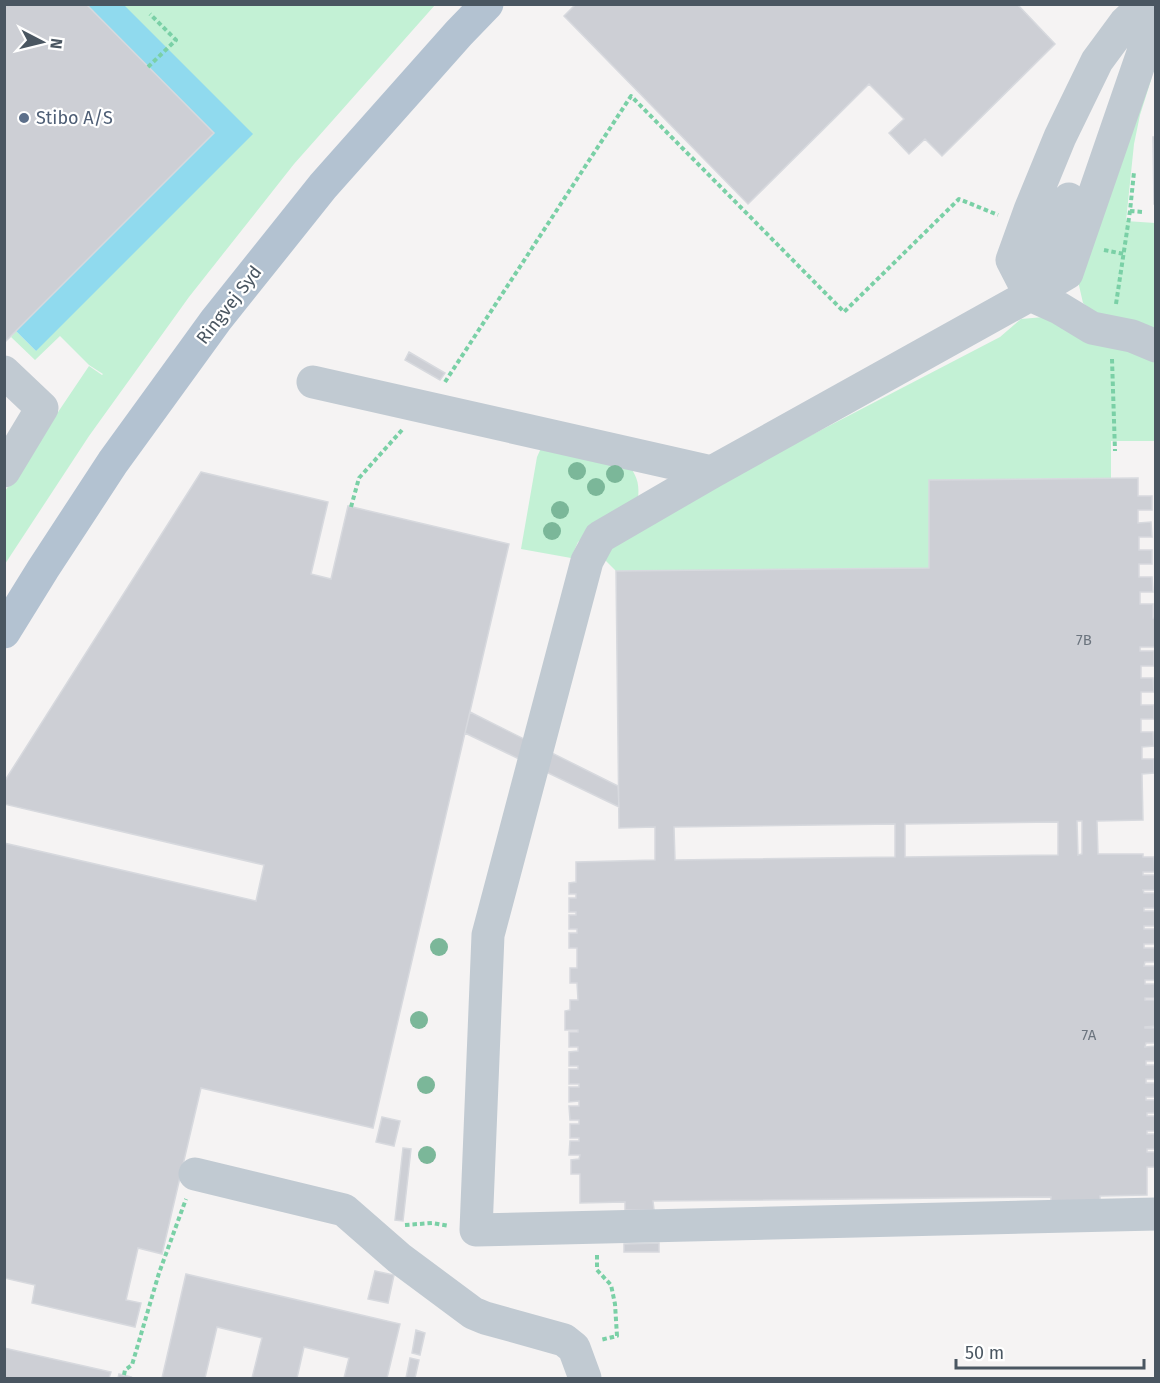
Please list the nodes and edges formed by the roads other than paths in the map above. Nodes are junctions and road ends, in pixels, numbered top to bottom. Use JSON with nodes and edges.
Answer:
{"nodes":[{"id":1,"x":487,"y":4,"type":"edge"},
{"id":2,"x":1145,"y":4,"type":"edge"},
{"id":3,"x":1155,"y":4,"type":"edge"},
{"id":4,"x":1155,"y":15,"type":"edge"},
{"id":5,"x":1030,"y":295,"type":"junction"},
{"id":6,"x":1155,"y":346,"type":"edge"},
{"id":7,"x":4,"y":372,"type":"edge"},
{"id":8,"x":313,"y":382,"type":"dead end"},
{"id":9,"x":4,"y":471,"type":"edge"},
{"id":10,"x":712,"y":472,"type":"junction"},
{"id":11,"x":4,"y":632,"type":"edge"},
{"id":12,"x":195,"y":1174,"type":"road end"},
{"id":13,"x":1155,"y":1214,"type":"edge"},
{"id":14,"x":585,"y":1378,"type":"edge"}],
"edges":[{"from":1,"to":11,"type":"main road","name":"Ringvej Syd"},
{"from":2,"to":5,"type":"lane"},
{"from":3,"to":5,"type":"lane"},
{"from":4,"to":5,"type":"lane"},
{"from":5,"to":6,"type":"lane"},
{"from":5,"to":10,"type":"lane"},
{"from":7,"to":9,"type":"lane"},
{"from":8,"to":10,"type":"lane"},
{"from":10,"to":13,"type":"lane"},
{"from":12,"to":14,"type":"lane"}]}
